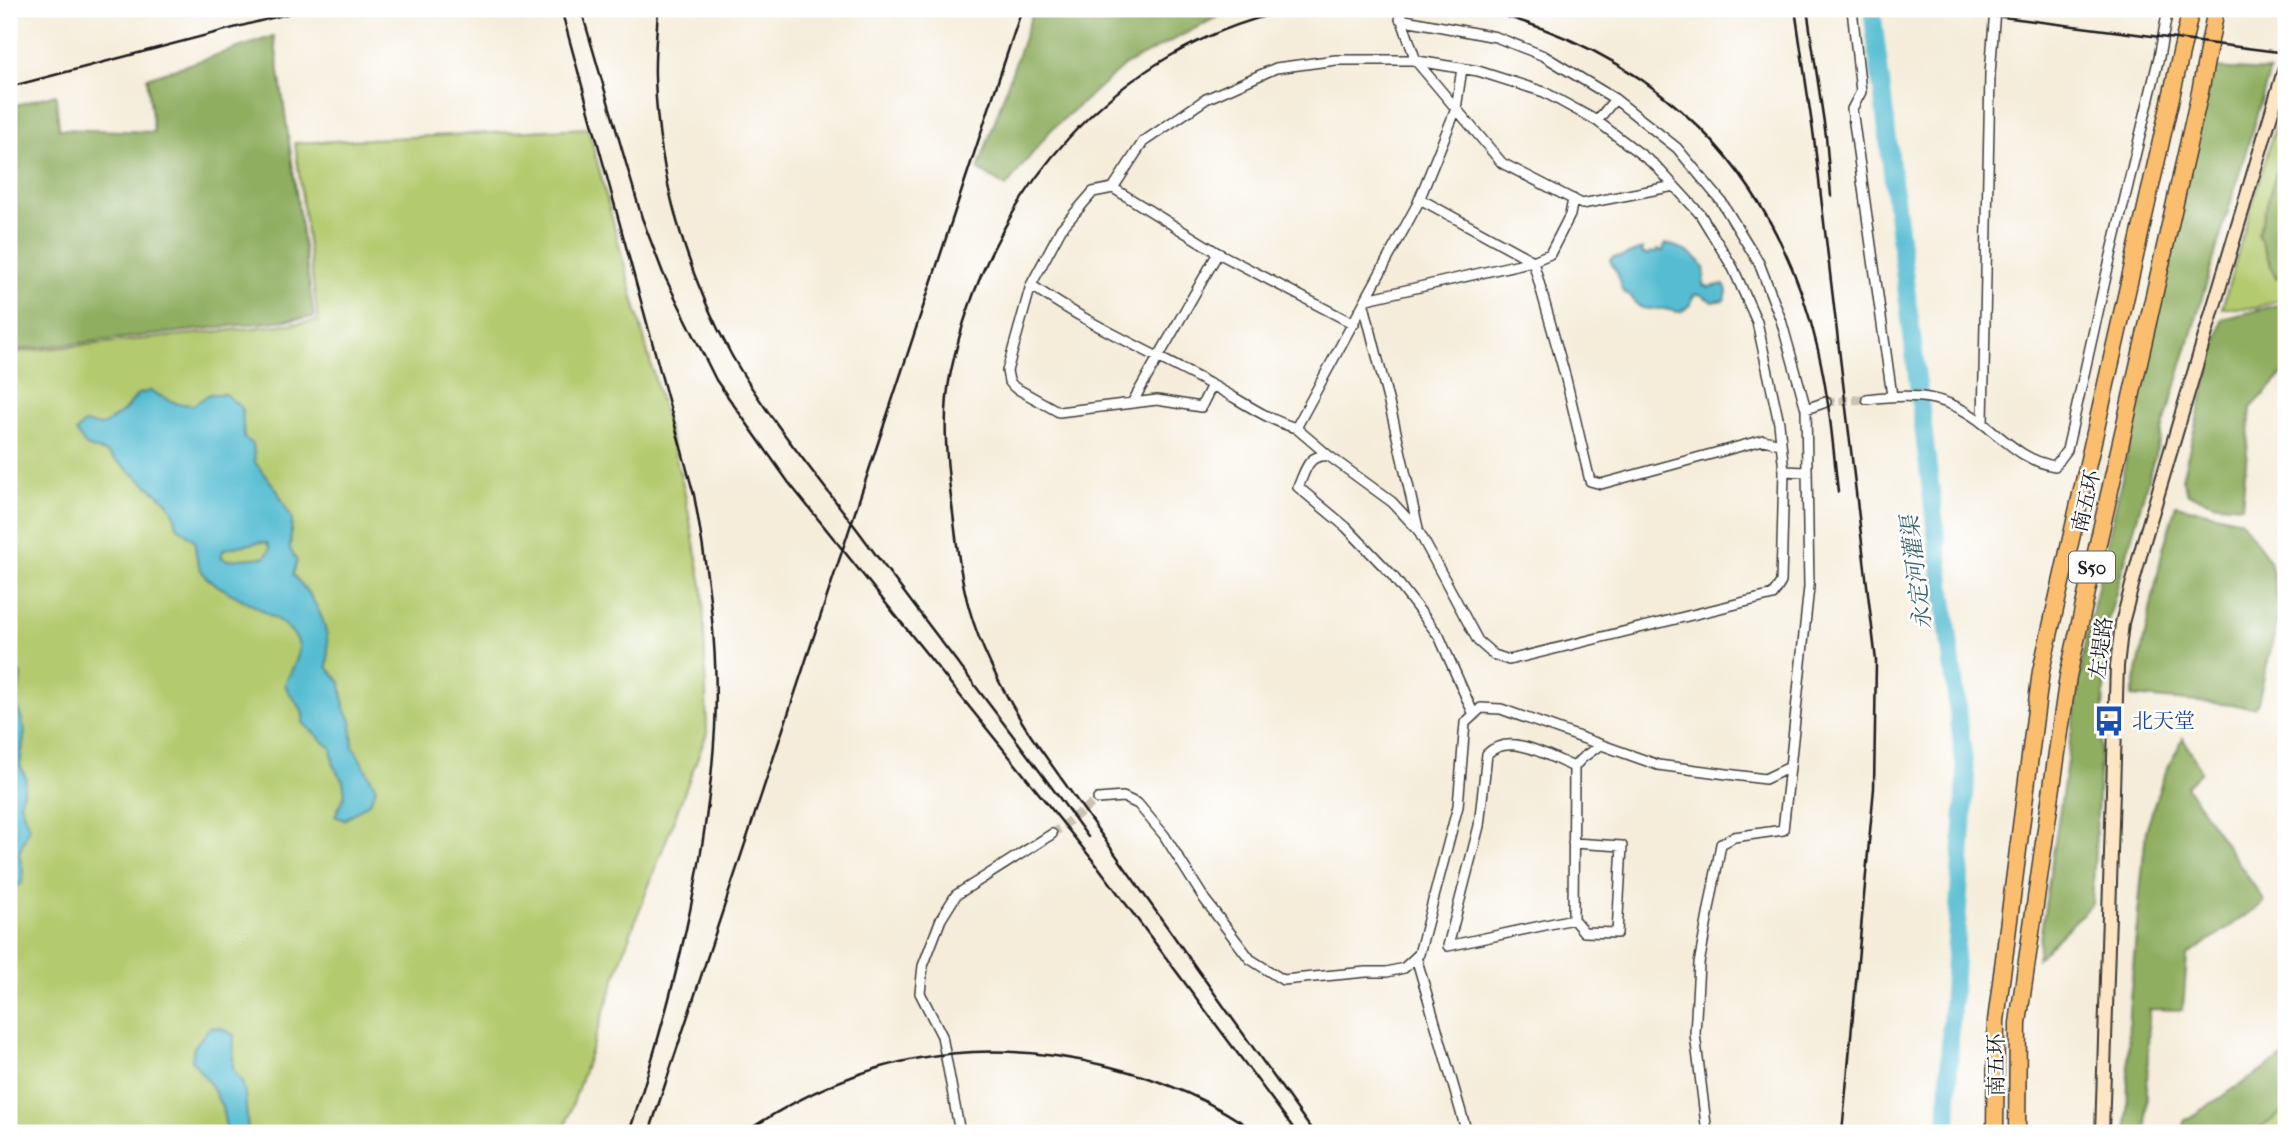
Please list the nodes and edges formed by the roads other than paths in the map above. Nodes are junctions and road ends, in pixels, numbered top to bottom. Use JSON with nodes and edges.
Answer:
{"nodes":[{"id":1,"x":1852,"y":9,"type":"edge"},
{"id":2,"x":1995,"y":9,"type":"edge"},
{"id":3,"x":2168,"y":9,"type":"edge"},
{"id":4,"x":2191,"y":9,"type":"edge"},
{"id":5,"x":2216,"y":9,"type":"edge"},
{"id":6,"x":1399,"y":14,"type":"edge"},
{"id":7,"x":1416,"y":61,"type":"junction"},
{"id":8,"x":2286,"y":64,"type":"edge"},
{"id":9,"x":1462,"y":68,"type":"junction"},
{"id":10,"x":1615,"y":99,"type":"junction"},
{"id":11,"x":1456,"y":109,"type":"junction"},
{"id":12,"x":1597,"y":121,"type":"junction"},
{"id":13,"x":1674,"y":186,"type":"junction"},
{"id":14,"x":1113,"y":188,"type":"junction"},
{"id":15,"x":1420,"y":199,"type":"junction"},
{"id":16,"x":1573,"y":199,"type":"junction"},
{"id":17,"x":1218,"y":253,"type":"junction"},
{"id":18,"x":1533,"y":261,"type":"junction"},
{"id":19,"x":1031,"y":285,"type":"junction"},
{"id":20,"x":1366,"y":302,"type":"junction"},
{"id":21,"x":1354,"y":324,"type":"junction"},
{"id":22,"x":1159,"y":358,"type":"junction"},
{"id":23,"x":1212,"y":385,"type":"junction"},
{"id":24,"x":1893,"y":396,"type":"junction"},
{"id":25,"x":1867,"y":399,"type":"tunnel mouth"},
{"id":26,"x":1826,"y":402,"type":"tunnel mouth"},
{"id":27,"x":1132,"y":403,"type":"junction"},
{"id":28,"x":1806,"y":409,"type":"junction"},
{"id":29,"x":1983,"y":423,"type":"junction"},
{"id":30,"x":1296,"y":428,"type":"junction"},
{"id":31,"x":1781,"y":444,"type":"junction"},
{"id":32,"x":1329,"y":456,"type":"junction"},
{"id":33,"x":1784,"y":471,"type":"junction"},
{"id":34,"x":1806,"y":472,"type":"junction"},
{"id":35,"x":1418,"y":530,"type":"junction"},
{"id":36,"x":1474,"y":715,"type":"junction"},
{"id":37,"x":1600,"y":745,"type":"junction"},
{"id":38,"x":1574,"y":767,"type":"junction"},
{"id":39,"x":1790,"y":767,"type":"junction"},
{"id":40,"x":1098,"y":799,"type":"tunnel mouth"},
{"id":41,"x":1052,"y":834,"type":"tunnel mouth"},
{"id":42,"x":1573,"y":843,"type":"junction"},
{"id":43,"x":1573,"y":919,"type":"junction"},
{"id":44,"x":1416,"y":957,"type":"junction"},
{"id":45,"x":960,"y":1133,"type":"edge"},
{"id":46,"x":1467,"y":1133,"type":"edge"},
{"id":47,"x":1707,"y":1133,"type":"edge"},
{"id":48,"x":1995,"y":1133,"type":"edge"},
{"id":49,"x":2017,"y":1133,"type":"edge"},
{"id":50,"x":2102,"y":1133,"type":"edge"}],
"edges":[{"from":1,"to":24,"type":"street"},
{"from":2,"to":29,"type":"street"},
{"from":3,"to":29,"type":"street"},
{"from":4,"to":48,"type":"highway","name":"南五环","number":"S50"},
{"from":5,"to":49,"type":"highway","name":"南五环","number":"S50"},
{"from":6,"to":7,"type":"street"},
{"from":6,"to":10,"type":"street"},
{"from":7,"to":9,"type":"street"},
{"from":7,"to":11,"type":"street"},
{"from":7,"to":14,"type":"street"},
{"from":8,"to":50,"type":"main road","name":"左堤路"},
{"from":9,"to":11,"type":"street"},
{"from":9,"to":12,"type":"street"},
{"from":10,"to":12,"type":"street"},
{"from":10,"to":28,"type":"street"},
{"from":11,"to":15,"type":"street"},
{"from":11,"to":16,"type":"street"},
{"from":12,"to":13,"type":"street"},
{"from":13,"to":16,"type":"street"},
{"from":13,"to":31,"type":"street"},
{"from":14,"to":17,"type":"street"},
{"from":14,"to":19,"type":"street"},
{"from":15,"to":18,"type":"street"},
{"from":15,"to":20,"type":"street"},
{"from":16,"to":18,"type":"street"},
{"from":17,"to":21,"type":"street"},
{"from":17,"to":22,"type":"street"},
{"from":18,"to":20,"type":"street"},
{"from":18,"to":31,"type":"street"},
{"from":19,"to":22,"type":"street"},
{"from":19,"to":27,"type":"street"},
{"from":20,"to":21,"type":"street"},
{"from":20,"to":35,"type":"street"},
{"from":21,"to":30,"type":"street"},
{"from":22,"to":23,"type":"street"},
{"from":22,"to":27,"type":"street"},
{"from":23,"to":27,"type":"street"},
{"from":23,"to":30,"type":"street"},
{"from":24,"to":25,"type":"street"},
{"from":24,"to":29,"type":"street"},
{"from":26,"to":28,"type":"street"},
{"from":28,"to":34,"type":"street"},
{"from":30,"to":32,"type":"street"},
{"from":31,"to":33,"type":"street"},
{"from":32,"to":35,"type":"street"},
{"from":32,"to":36,"type":"street"},
{"from":33,"to":34,"type":"street"},
{"from":33,"to":35,"type":"street"},
{"from":34,"to":39,"type":"street"},
{"from":36,"to":37,"type":"street"},
{"from":36,"to":44,"type":"street"},
{"from":37,"to":38,"type":"street"},
{"from":37,"to":39,"type":"street"},
{"from":38,"to":42,"type":"street"},
{"from":38,"to":43,"type":"street"},
{"from":39,"to":47,"type":"street"},
{"from":40,"to":44,"type":"street"},
{"from":41,"to":45,"type":"street"},
{"from":42,"to":43,"type":"street"},
{"from":42,"to":43,"type":"street"},
{"from":44,"to":46,"type":"street"}]}
